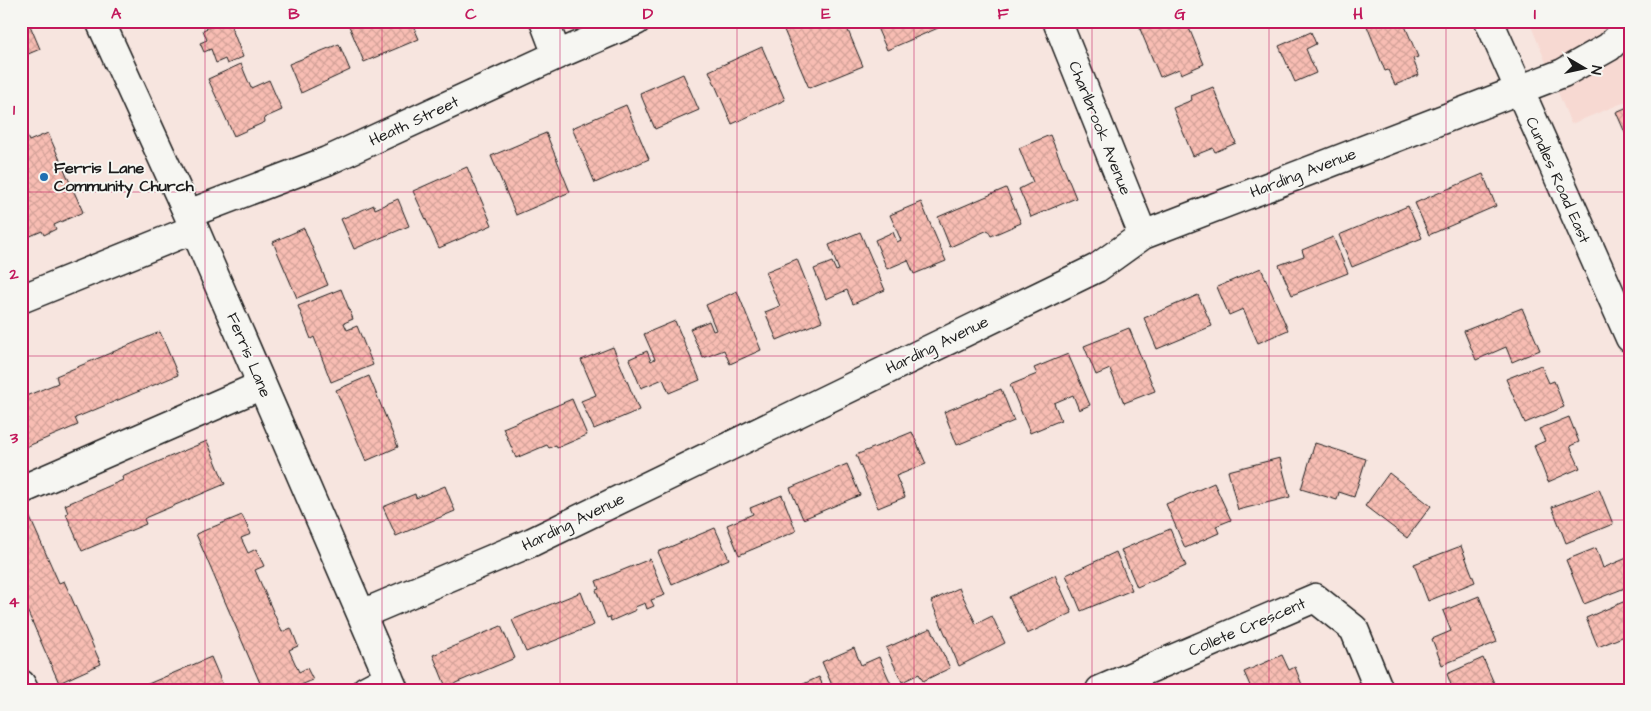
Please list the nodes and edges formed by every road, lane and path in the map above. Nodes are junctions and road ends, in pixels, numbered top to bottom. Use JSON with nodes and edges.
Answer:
{"nodes":[{"id":1,"x":100,"y":21,"type":"edge"},
{"id":2,"x":544,"y":21,"type":"edge"},
{"id":3,"x":636,"y":21,"type":"edge"},
{"id":4,"x":1057,"y":21,"type":"edge"},
{"id":5,"x":1488,"y":21,"type":"edge"},
{"id":6,"x":1630,"y":26,"type":"edge"},
{"id":7,"x":557,"y":55,"type":"junction"},
{"id":8,"x":1518,"y":90,"type":"junction"},
{"id":9,"x":191,"y":222,"type":"junction"},
{"id":10,"x":1143,"y":235,"type":"junction"},
{"id":11,"x":21,"y":299,"type":"edge"},
{"id":12,"x":1630,"y":338,"type":"edge"},
{"id":13,"x":262,"y":385,"type":"junction"},
{"id":14,"x":21,"y":490,"type":"edge"},
{"id":15,"x":362,"y":614,"type":"junction"},
{"id":16,"x":21,"y":684,"type":"edge"},
{"id":17,"x":383,"y":686,"type":"edge"},
{"id":18,"x":24,"y":690,"type":"edge"},
{"id":19,"x":1100,"y":690,"type":"edge"},
{"id":20,"x":1379,"y":690,"type":"edge"}],
"edges":[{"from":1,"to":9,"type":"street","name":"Ferris Lane"},
{"from":2,"to":7,"type":"street"},
{"from":3,"to":7,"type":"street","name":"Heath Street"},
{"from":4,"to":10,"type":"street","name":"Charlbrook Avenue"},
{"from":5,"to":8,"type":"street","name":"Cundles Road East"},
{"from":6,"to":8,"type":"street","name":"Harding Avenue"},
{"from":7,"to":9,"type":"street","name":"Heath Street"},
{"from":8,"to":10,"type":"street","name":"Harding Avenue"},
{"from":8,"to":12,"type":"street","name":"Cundles Road East"},
{"from":9,"to":11,"type":"street","name":"Heath Street"},
{"from":9,"to":13,"type":"street","name":"Ferris Lane"},
{"from":10,"to":15,"type":"street","name":"Harding Avenue"},
{"from":13,"to":14,"type":"street"},
{"from":13,"to":15,"type":"street","name":"Ferris Lane"},
{"from":15,"to":17,"type":"street","name":"Ferris Lane"},
{"from":16,"to":18,"type":"street"},
{"from":19,"to":20,"type":"street","name":"Collete Crescent"}]}
